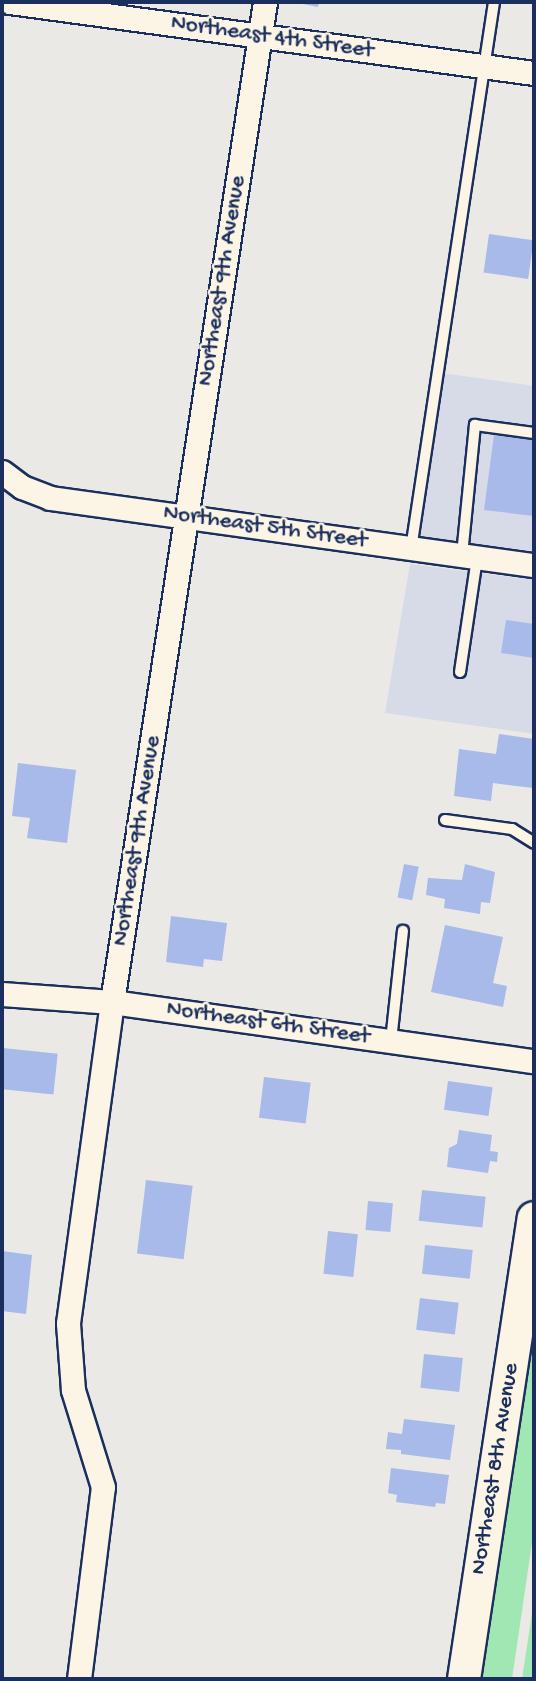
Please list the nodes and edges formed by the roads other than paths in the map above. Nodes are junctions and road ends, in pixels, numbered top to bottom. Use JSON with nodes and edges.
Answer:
{"nodes":[{"id":1,"x":10,"y":2,"type":"edge"},
{"id":2,"x":265,"y":2,"type":"edge"},
{"id":3,"x":494,"y":2,"type":"edge"},
{"id":4,"x":261,"y":36,"type":"junction"},
{"id":5,"x":483,"y":67,"type":"junction"},
{"id":6,"x":534,"y":73,"type":"edge"},
{"id":7,"x":534,"y":433,"type":"edge"},
{"id":8,"x":2,"y":472,"type":"edge"},
{"id":9,"x":187,"y":515,"type":"junction"},
{"id":10,"x":411,"y":550,"type":"junction"},
{"id":11,"x":470,"y":557,"type":"junction"},
{"id":12,"x":534,"y":565,"type":"edge"},
{"id":13,"x":460,"y":672,"type":"dead end"},
{"id":14,"x":445,"y":820,"type":"dead end"},
{"id":15,"x":534,"y":843,"type":"edge"},
{"id":16,"x":403,"y":931,"type":"dead end"},
{"id":17,"x":2,"y":994,"type":"edge"},
{"id":18,"x":112,"y":1002,"type":"junction"},
{"id":19,"x":391,"y":1041,"type":"junction"},
{"id":20,"x":534,"y":1061,"type":"edge"},
{"id":21,"x":534,"y":1218,"type":"edge"},
{"id":22,"x":79,"y":1679,"type":"edge"},
{"id":23,"x":464,"y":1679,"type":"edge"}],
"edges":[{"from":1,"to":4,"type":"street","name":"Northeast 4th Street"},
{"from":2,"to":4,"type":"street","name":"Northeast 9th Avenue"},
{"from":3,"to":5,"type":"lane"},
{"from":4,"to":5,"type":"street","name":"Northeast 4th Street"},
{"from":4,"to":9,"type":"street","name":"Northeast 9th Avenue"},
{"from":5,"to":6,"type":"street","name":"Northeast 4th Street"},
{"from":5,"to":10,"type":"lane"},
{"from":7,"to":11,"type":"lane"},
{"from":8,"to":9,"type":"street","name":"Northeast 5th Street"},
{"from":9,"to":10,"type":"street","name":"Northeast 5th Street"},
{"from":9,"to":18,"type":"street","name":"Northeast 9th Avenue"},
{"from":10,"to":11,"type":"street","name":"Northeast 5th Street"},
{"from":11,"to":12,"type":"street","name":"Northeast 5th Street"},
{"from":11,"to":13,"type":"lane"},
{"from":14,"to":15,"type":"lane"},
{"from":16,"to":19,"type":"lane"},
{"from":17,"to":18,"type":"street","name":"Northeast 6th Street"},
{"from":18,"to":19,"type":"street","name":"Northeast 6th Street"},
{"from":18,"to":22,"type":"street","name":"Northeast 9th Avenue"},
{"from":19,"to":20,"type":"street","name":"Northeast 6th Street"},
{"from":21,"to":23,"type":"main road","name":"Northeast 8th Avenue"}]}
